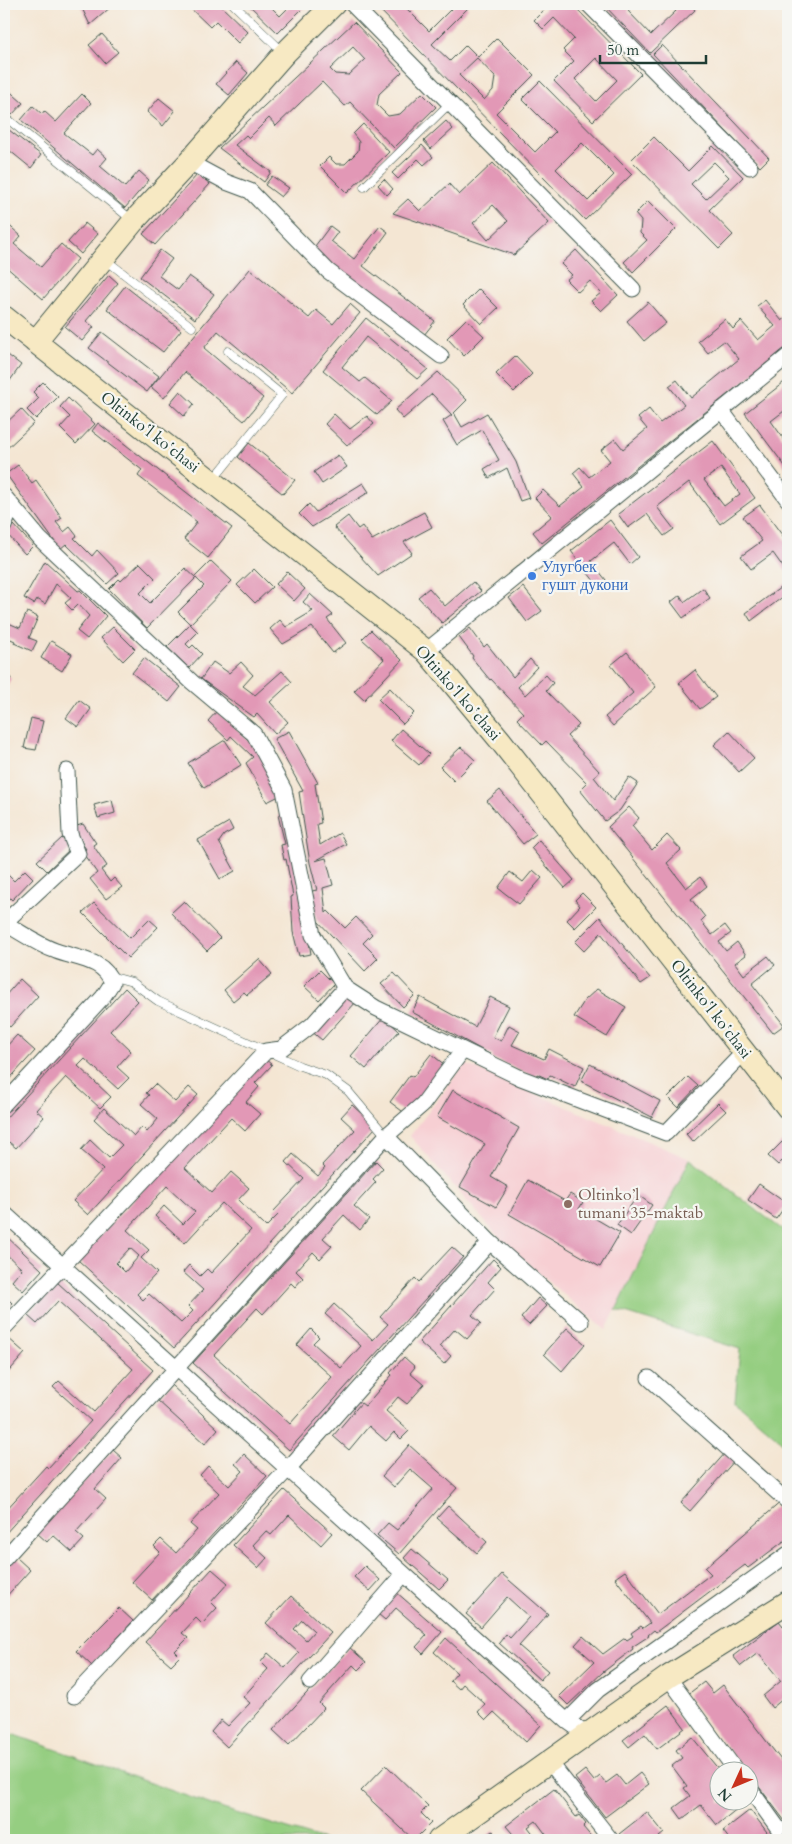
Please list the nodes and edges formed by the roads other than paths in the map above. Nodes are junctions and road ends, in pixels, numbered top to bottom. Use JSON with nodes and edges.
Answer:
{"nodes":[{"id":1,"x":233,"y":4,"type":"edge"},
{"id":2,"x":334,"y":4,"type":"edge"},
{"id":3,"x":352,"y":4,"type":"edge"},
{"id":4,"x":588,"y":4,"type":"edge"},
{"id":5,"x":284,"y":54,"type":"junction"},
{"id":6,"x":449,"y":104,"type":"junction"},
{"id":7,"x":4,"y":116,"type":"edge"},
{"id":8,"x":189,"y":162,"type":"junction"},
{"id":9,"x":750,"y":167,"type":"dead end"},
{"id":10,"x":364,"y":186,"type":"dead end"},
{"id":11,"x":133,"y":222,"type":"junction"},
{"id":12,"x":104,"y":259,"type":"junction"},
{"id":13,"x":633,"y":289,"type":"dead end"},
{"id":14,"x":7,"y":326,"type":"edge"},
{"id":15,"x":192,"y":327,"type":"dead end"},
{"id":16,"x":35,"y":342,"type":"junction"},
{"id":17,"x":228,"y":351,"type":"dead end"},
{"id":18,"x":441,"y":356,"type":"dead end"},
{"id":19,"x":788,"y":356,"type":"edge"},
{"id":20,"x":721,"y":410,"type":"junction"},
{"id":21,"x":212,"y":481,"type":"junction"},
{"id":22,"x":788,"y":500,"type":"edge"},
{"id":23,"x":8,"y":501,"type":"edge"},
{"id":24,"x":4,"y":526,"type":"edge"},
{"id":25,"x":426,"y":650,"type":"junction"},
{"id":26,"x":67,"y":771,"type":"dead end"},
{"id":27,"x":4,"y":923,"type":"edge"},
{"id":28,"x":110,"y":976,"type":"junction"},
{"id":29,"x":345,"y":988,"type":"junction"},
{"id":30,"x":463,"y":1050,"type":"junction"},
{"id":31,"x":266,"y":1051,"type":"junction"},
{"id":32,"x":745,"y":1051,"type":"junction"},
{"id":33,"x":4,"y":1104,"type":"edge"},
{"id":34,"x":788,"y":1108,"type":"edge"},
{"id":35,"x":386,"y":1136,"type":"junction"},
{"id":36,"x":4,"y":1213,"type":"edge"},
{"id":37,"x":490,"y":1242,"type":"junction"},
{"id":38,"x":62,"y":1267,"type":"junction"},
{"id":39,"x":582,"y":1322,"type":"dead end"},
{"id":40,"x":4,"y":1328,"type":"edge"},
{"id":41,"x":176,"y":1367,"type":"junction"},
{"id":42,"x":649,"y":1378,"type":"dead end"},
{"id":43,"x":287,"y":1470,"type":"junction"},
{"id":44,"x":788,"y":1502,"type":"edge"},
{"id":45,"x":788,"y":1554,"type":"edge"},
{"id":46,"x":4,"y":1559,"type":"edge"},
{"id":47,"x":404,"y":1574,"type":"junction"},
{"id":48,"x":787,"y":1605,"type":"edge"},
{"id":49,"x":668,"y":1676,"type":"junction"},
{"id":50,"x":310,"y":1682,"type":"dead end"},
{"id":51,"x":74,"y":1696,"type":"dead end"},
{"id":52,"x":567,"y":1721,"type":"junction"},
{"id":53,"x":587,"y":1735,"type":"junction"},
{"id":54,"x":550,"y":1761,"type":"junction"},
{"id":55,"x":730,"y":1762,"type":"edge"},
{"id":56,"x":760,"y":1803,"type":"edge"},
{"id":57,"x":778,"y":1828,"type":"dead end"},
{"id":58,"x":439,"y":1840,"type":"edge"},
{"id":59,"x":611,"y":1840,"type":"edge"}],
"edges":[{"from":1,"to":5,"type":"lane"},
{"from":2,"to":5,"type":"main road"},
{"from":3,"to":6,"type":"street"},
{"from":4,"to":9,"type":"street"},
{"from":5,"to":8,"type":"main road"},
{"from":6,"to":10,"type":"lane"},
{"from":6,"to":13,"type":"street"},
{"from":7,"to":11,"type":"lane"},
{"from":8,"to":11,"type":"main road"},
{"from":8,"to":18,"type":"street"},
{"from":11,"to":12,"type":"main road"},
{"from":12,"to":15,"type":"lane"},
{"from":12,"to":16,"type":"main road"},
{"from":14,"to":16,"type":"main road","name":"Oltinkoʻl koʻchasi"},
{"from":16,"to":21,"type":"main road","name":"Oltinkoʻl koʻchasi"},
{"from":17,"to":21,"type":"lane"},
{"from":19,"to":20,"type":"street"},
{"from":20,"to":22,"type":"street"},
{"from":20,"to":25,"type":"street"},
{"from":21,"to":25,"type":"main road","name":"Oltinkoʻl koʻchasi"},
{"from":23,"to":24,"type":"street"},
{"from":23,"to":29,"type":"street"},
{"from":25,"to":32,"type":"main road","name":"Oltinkoʻl koʻchasi"},
{"from":26,"to":27,"type":"street"},
{"from":27,"to":28,"type":"street"},
{"from":28,"to":31,"type":"lane"},
{"from":28,"to":33,"type":"street"},
{"from":29,"to":30,"type":"street"},
{"from":29,"to":31,"type":"street"},
{"from":30,"to":32,"type":"street"},
{"from":30,"to":35,"type":"street"},
{"from":31,"to":35,"type":"lane"},
{"from":31,"to":38,"type":"street"},
{"from":32,"to":34,"type":"main road","name":"Oltinkoʻl koʻchasi"},
{"from":35,"to":37,"type":"street"},
{"from":35,"to":41,"type":"street"},
{"from":36,"to":38,"type":"street"},
{"from":37,"to":39,"type":"street"},
{"from":37,"to":43,"type":"street"},
{"from":38,"to":40,"type":"street"},
{"from":38,"to":41,"type":"street"},
{"from":41,"to":43,"type":"street"},
{"from":41,"to":46,"type":"street"},
{"from":42,"to":44,"type":"street"},
{"from":43,"to":47,"type":"street"},
{"from":43,"to":51,"type":"street"},
{"from":45,"to":52,"type":"street"},
{"from":47,"to":50,"type":"street"},
{"from":47,"to":52,"type":"street"},
{"from":48,"to":49,"type":"main road"},
{"from":49,"to":53,"type":"main road"},
{"from":49,"to":55,"type":"street"},
{"from":52,"to":53,"type":"street"},
{"from":53,"to":54,"type":"main road"},
{"from":54,"to":58,"type":"main road"},
{"from":54,"to":59,"type":"street"},
{"from":56,"to":57,"type":"street"}]}
